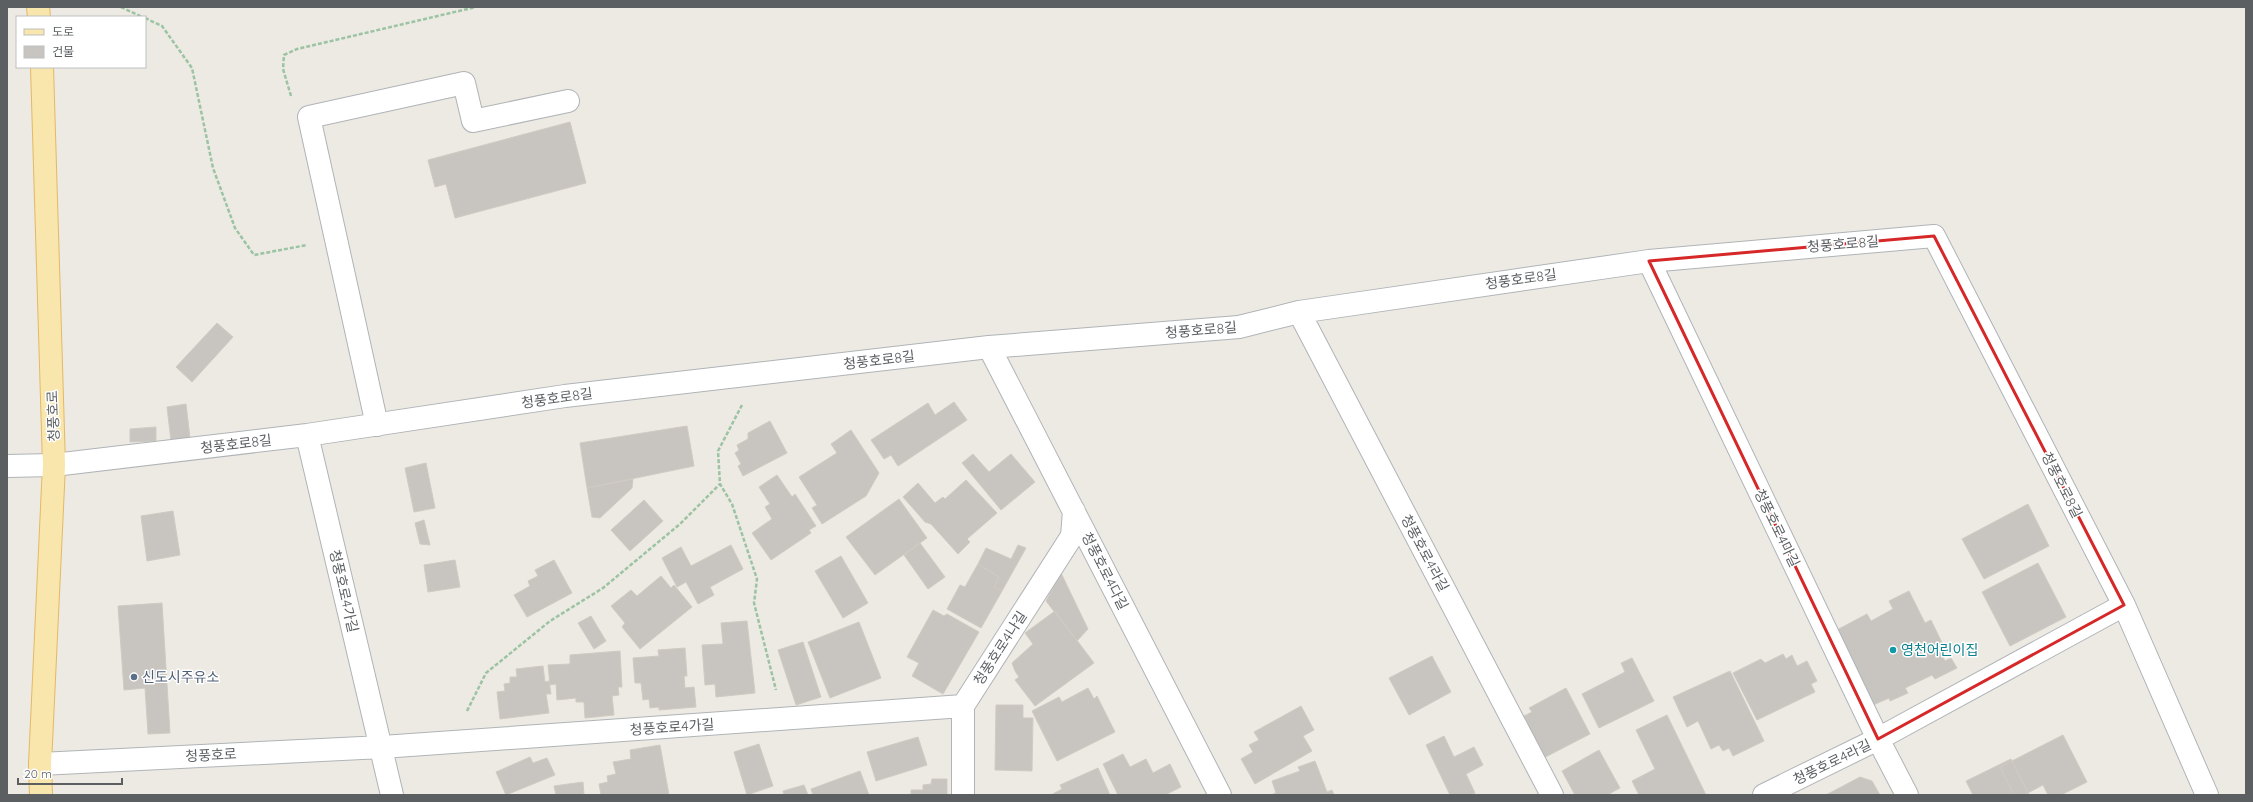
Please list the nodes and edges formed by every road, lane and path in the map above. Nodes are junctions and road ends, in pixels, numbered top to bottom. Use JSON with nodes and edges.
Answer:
{"nodes":[{"id":1,"x":121,"y":7,"type":"edge"},
{"id":2,"x":140,"y":16,"type":"edge"},
{"id":3,"x":146,"y":18,"type":"edge"},
{"id":4,"x":42,"y":68,"type":"edge"},
{"id":5,"x":568,"y":101,"type":"dead end"},
{"id":6,"x":312,"y":244,"type":"dead end"},
{"id":7,"x":1649,"y":261,"type":"junction"},
{"id":8,"x":1299,"y":312,"type":"junction"},
{"id":9,"x":990,"y":347,"type":"junction"},
{"id":10,"x":758,"y":374,"type":"junction"},
{"id":11,"x":377,"y":425,"type":"junction"},
{"id":12,"x":307,"y":435,"type":"junction"},
{"id":13,"x":54,"y":465,"type":"junction"},
{"id":14,"x":7,"y":466,"type":"edge"},
{"id":15,"x":720,"y":484,"type":"junction"},
{"id":16,"x":1074,"y":511,"type":"junction"},
{"id":17,"x":2124,"y":605,"type":"junction"},
{"id":18,"x":963,"y":706,"type":"junction"},
{"id":19,"x":785,"y":719,"type":"junction"},
{"id":20,"x":1878,"y":739,"type":"junction"},
{"id":21,"x":452,"y":742,"type":"junction"},
{"id":22,"x":382,"y":747,"type":"junction"},
{"id":23,"x":40,"y":764,"type":"junction"},
{"id":24,"x":41,"y":795,"type":"edge"},
{"id":25,"x":392,"y":795,"type":"edge"},
{"id":26,"x":964,"y":795,"type":"edge"},
{"id":27,"x":1220,"y":795,"type":"edge"},
{"id":28,"x":1552,"y":795,"type":"edge"},
{"id":29,"x":1764,"y":795,"type":"edge"},
{"id":30,"x":1907,"y":795,"type":"edge"},
{"id":31,"x":2207,"y":795,"type":"edge"}],
"edges":[{"from":1,"to":2,"type":"path"},
{"from":3,"to":6,"type":"path"},
{"from":4,"to":13,"type":"main road","name":"청풍호로"},
{"from":5,"to":11,"type":"street"},
{"from":7,"to":8,"type":"street","name":"청풍호로8길"},
{"from":7,"to":17,"type":"street","name":"청풍호로8길"},
{"from":7,"to":20,"type":"street","name":"청풍호로4마길"},
{"from":8,"to":9,"type":"street","name":"청풍호로8길"},
{"from":8,"to":28,"type":"street","name":"청풍호로4라길"},
{"from":9,"to":10,"type":"street","name":"청풍호로8길"},
{"from":9,"to":16,"type":"street","name":"청풍호로4다길"},
{"from":10,"to":11,"type":"street","name":"청풍호로8길"},
{"from":10,"to":15,"type":"path"},
{"from":11,"to":12,"type":"street","name":"청풍호로8길"},
{"from":12,"to":13,"type":"street","name":"청풍호로8길"},
{"from":12,"to":22,"type":"street","name":"청풍호로4가길"},
{"from":13,"to":14,"type":"street","name":"청풍호로8길"},
{"from":13,"to":23,"type":"main road","name":"청풍호로"},
{"from":15,"to":19,"type":"path"},
{"from":15,"to":21,"type":"path"},
{"from":16,"to":18,"type":"street","name":"청풍호로4나길"},
{"from":16,"to":27,"type":"street","name":"청풍호로4다길"},
{"from":17,"to":20,"type":"street"},
{"from":17,"to":31,"type":"street","name":"청풍호로8길"},
{"from":18,"to":19,"type":"street","name":"청풍호로4가길"},
{"from":18,"to":26,"type":"street"},
{"from":19,"to":21,"type":"street","name":"청풍호로4가길"},
{"from":20,"to":29,"type":"street","name":"청풍호로4라길"},
{"from":20,"to":30,"type":"street","name":"청풍호로4마길"},
{"from":21,"to":22,"type":"street","name":"청풍호로4가길"},
{"from":22,"to":23,"type":"street","name":"청풍호로"},
{"from":22,"to":25,"type":"street","name":"청풍호로4가길"},
{"from":23,"to":24,"type":"main road","name":"청풍호로"}]}
